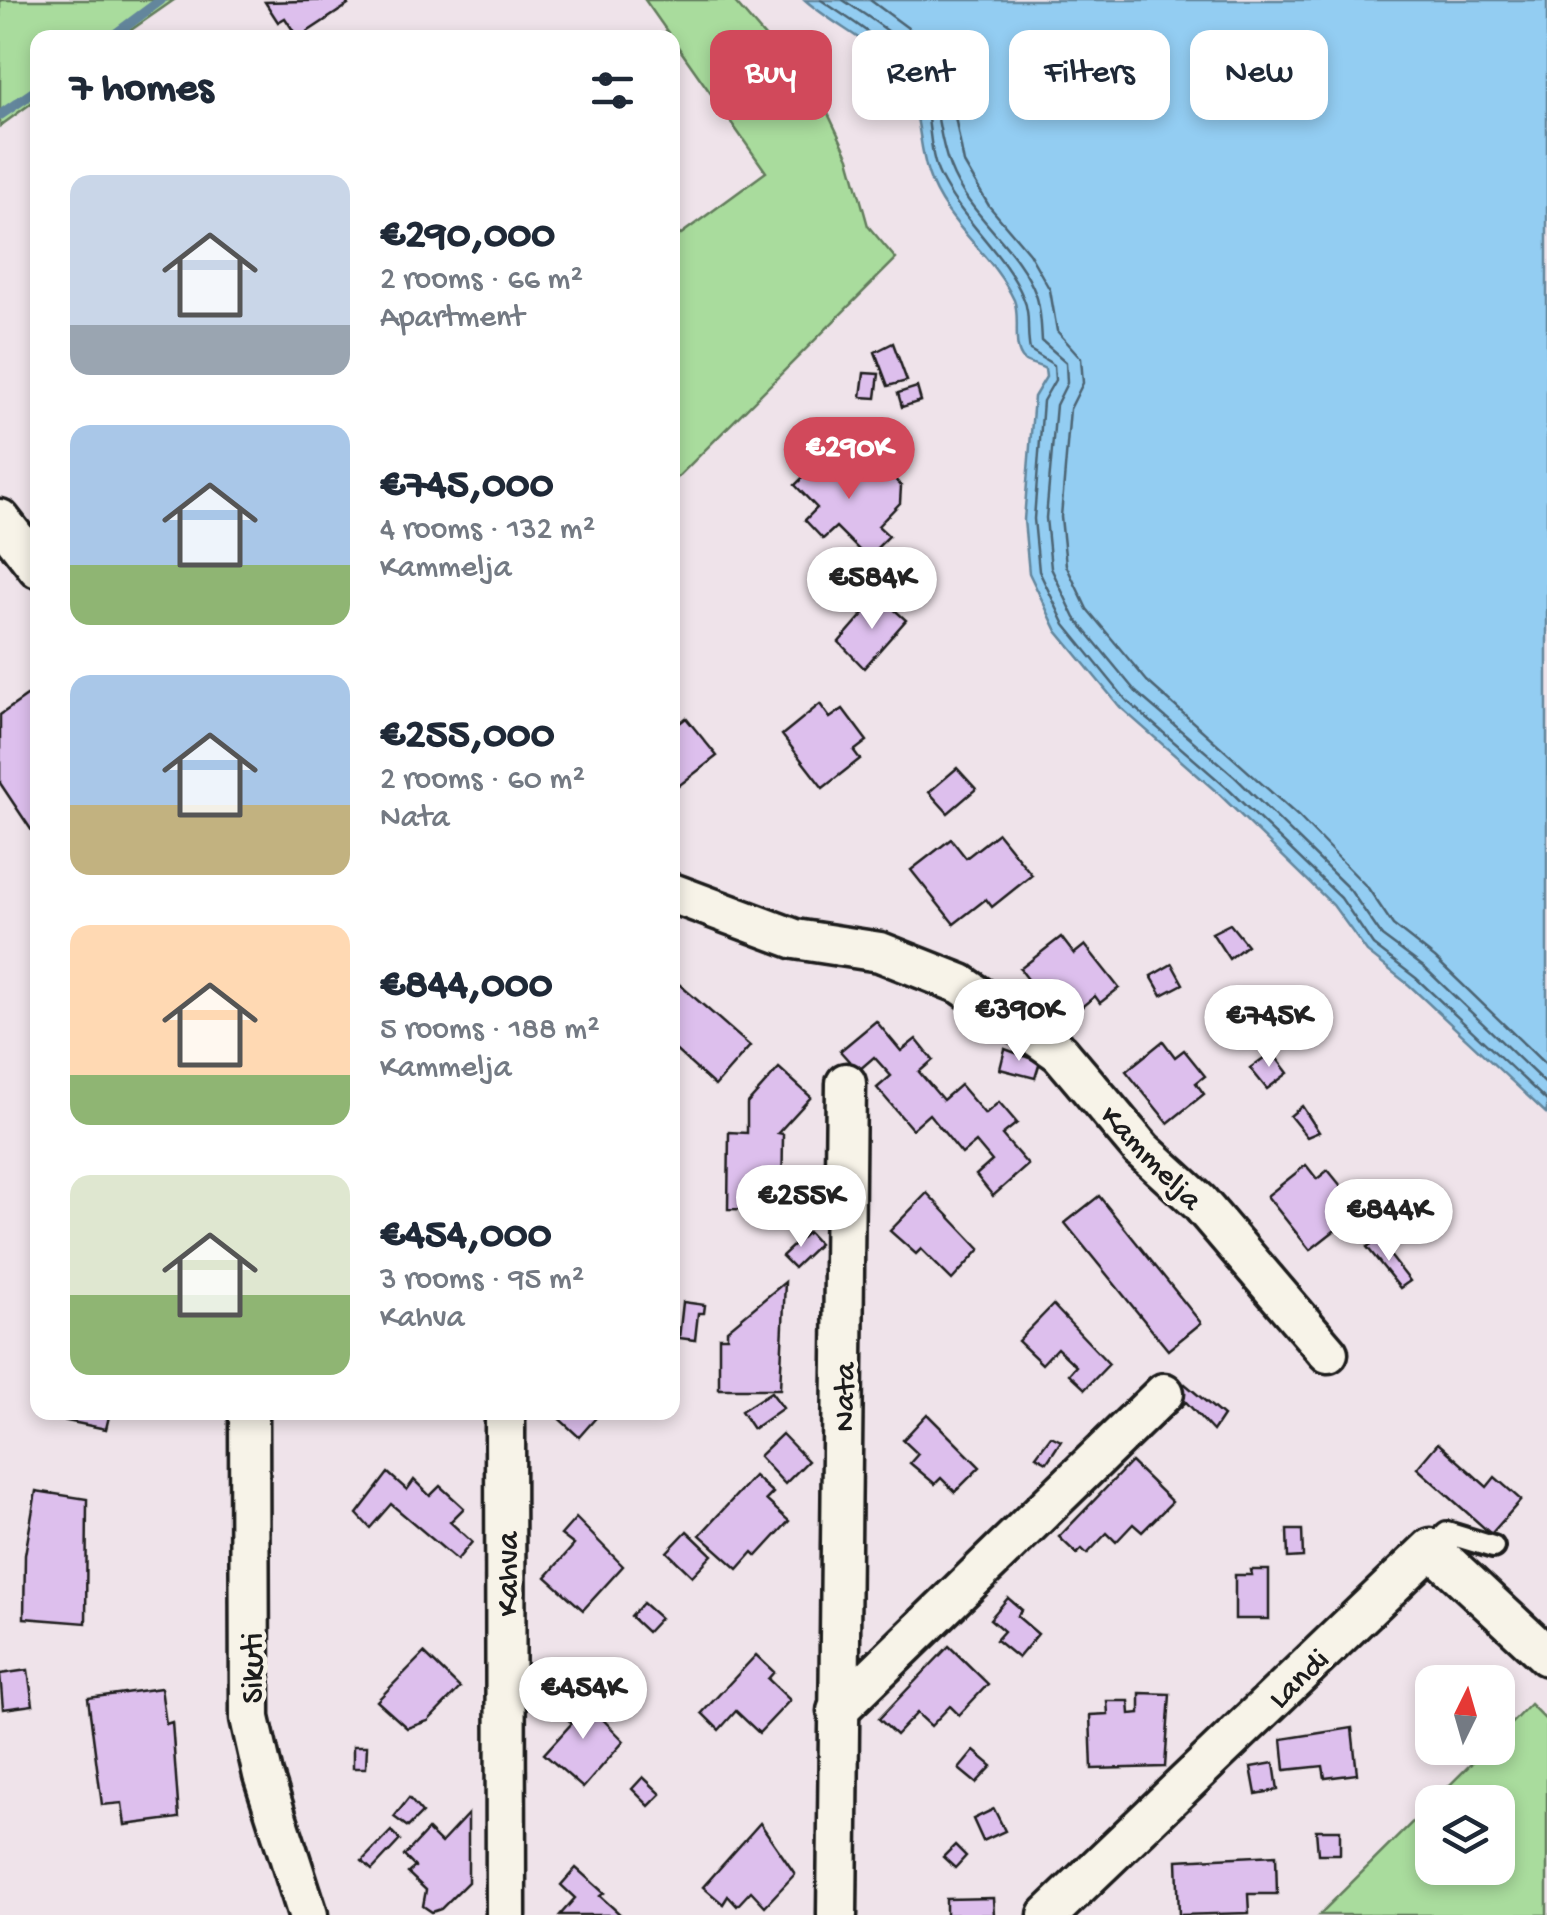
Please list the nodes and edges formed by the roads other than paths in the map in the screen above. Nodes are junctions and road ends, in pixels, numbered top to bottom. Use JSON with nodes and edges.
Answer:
{"nodes":[{"id":1,"x":0,"y":519,"type":"edge"},
{"id":2,"x":30,"y":558,"type":"edge"},
{"id":3,"x":680,"y":896,"type":"edge"},
{"id":4,"x":846,"y":1083,"type":"dead end"},
{"id":5,"x":1328,"y":1353,"type":"dead end"},
{"id":6,"x":1164,"y":1393,"type":"dead end"},
{"id":7,"x":249,"y":1420,"type":"edge"},
{"id":8,"x":505,"y":1420,"type":"edge"},
{"id":9,"x":1493,"y":1547,"type":"dead end"},
{"id":10,"x":1431,"y":1548,"type":"junction"},
{"id":11,"x":1547,"y":1656,"type":"edge"},
{"id":12,"x":837,"y":1711,"type":"junction"},
{"id":13,"x":308,"y":1915,"type":"edge"},
{"id":14,"x":506,"y":1915,"type":"edge"},
{"id":15,"x":838,"y":1915,"type":"edge"},
{"id":16,"x":1048,"y":1915,"type":"edge"}],
"edges":[{"from":1,"to":2,"type":"street"},
{"from":3,"to":5,"type":"street","name":"Kammelja"},
{"from":4,"to":12,"type":"street","name":"Nata"},
{"from":6,"to":12,"type":"street"},
{"from":7,"to":13,"type":"street","name":"Sikuti"},
{"from":8,"to":14,"type":"street","name":"Kahva"},
{"from":9,"to":10,"type":"lane"},
{"from":10,"to":11,"type":"street"},
{"from":10,"to":16,"type":"street","name":"Landi"},
{"from":12,"to":15,"type":"street","name":"Nata"}]}
